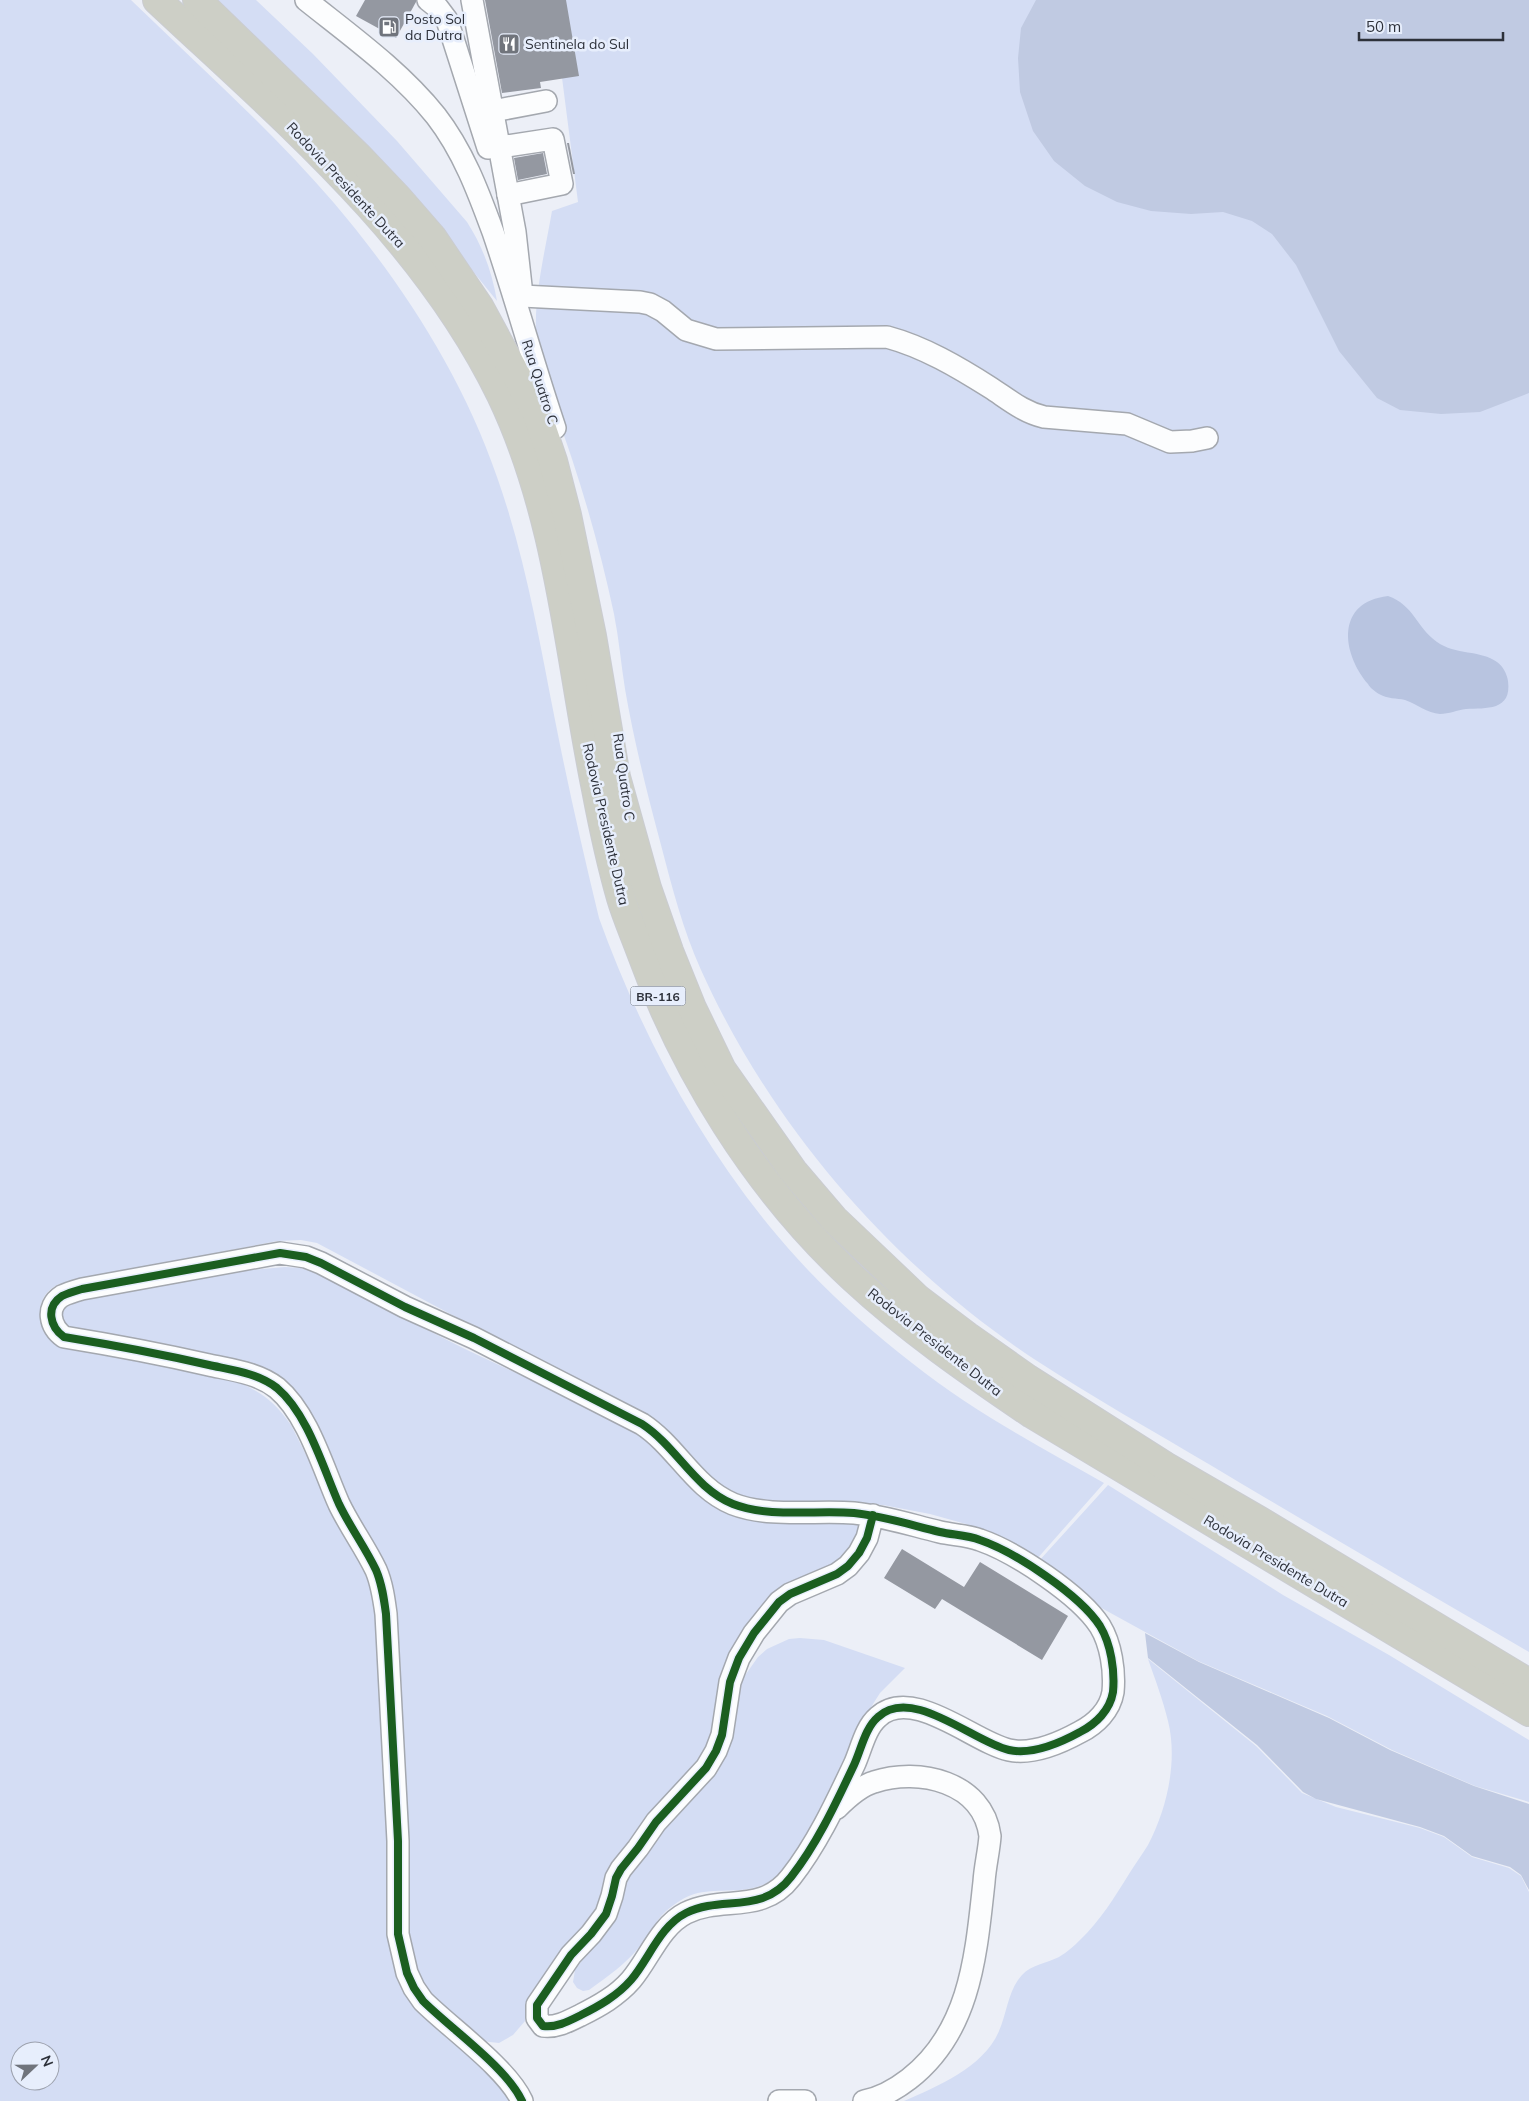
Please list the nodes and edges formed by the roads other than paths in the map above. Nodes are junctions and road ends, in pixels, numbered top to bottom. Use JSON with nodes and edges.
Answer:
{"nodes":[{"id":1,"x":157,"y":0,"type":"edge"},
{"id":2,"x":197,"y":0,"type":"edge"},
{"id":3,"x":306,"y":0,"type":"edge"},
{"id":4,"x":428,"y":0,"type":"edge"},
{"id":5,"x":472,"y":0,"type":"edge"},
{"id":6,"x":546,"y":101,"type":"dead end"},
{"id":7,"x":493,"y":111,"type":"junction"},
{"id":8,"x":500,"y":147,"type":"junction"},
{"id":9,"x":508,"y":195,"type":"junction"},
{"id":10,"x":515,"y":232,"type":"junction"},
{"id":11,"x":522,"y":296,"type":"junction"},
{"id":12,"x":526,"y":341,"type":"junction"},
{"id":13,"x":1207,"y":438,"type":"dead end"},
{"id":14,"x":632,"y":834,"type":"junction"},
{"id":15,"x":873,"y":1515,"type":"junction"},
{"id":16,"x":1529,"y":1683,"type":"edge"},
{"id":17,"x":1529,"y":1712,"type":"edge"},
{"id":18,"x":830,"y":1814,"type":"junction"},
{"id":19,"x":522,"y":2101,"type":"edge"},
{"id":20,"x":779,"y":2101,"type":"edge"},
{"id":21,"x":805,"y":2101,"type":"edge"},
{"id":22,"x":864,"y":2101,"type":"edge"}],
"edges":[{"from":1,"to":17,"type":"highway","name":"Rodovia Presidente Dutra","number":"BR-116"},
{"from":2,"to":14,"type":"highway","name":"Rodovia Presidente Dutra","number":"BR-116"},
{"from":3,"to":12,"type":"street","name":"Rua Quatro C"},
{"from":4,"to":10,"type":"street"},
{"from":5,"to":7,"type":"street"},
{"from":6,"to":7,"type":"street"},
{"from":7,"to":8,"type":"street"},
{"from":8,"to":9,"type":"street"},
{"from":8,"to":9,"type":"street"},
{"from":9,"to":10,"type":"street"},
{"from":10,"to":11,"type":"street"},
{"from":11,"to":12,"type":"street"},
{"from":11,"to":13,"type":"street"},
{"from":12,"to":14,"type":"street","name":"Rua Quatro C"},
{"from":14,"to":16,"type":"highway","name":"Rodovia Presidente Dutra","number":"BR-116"},
{"from":15,"to":18,"type":"street"},
{"from":15,"to":18,"type":"street"},
{"from":15,"to":19,"type":"street"},
{"from":18,"to":22,"type":"street"},
{"from":20,"to":21,"type":"street"}]}
